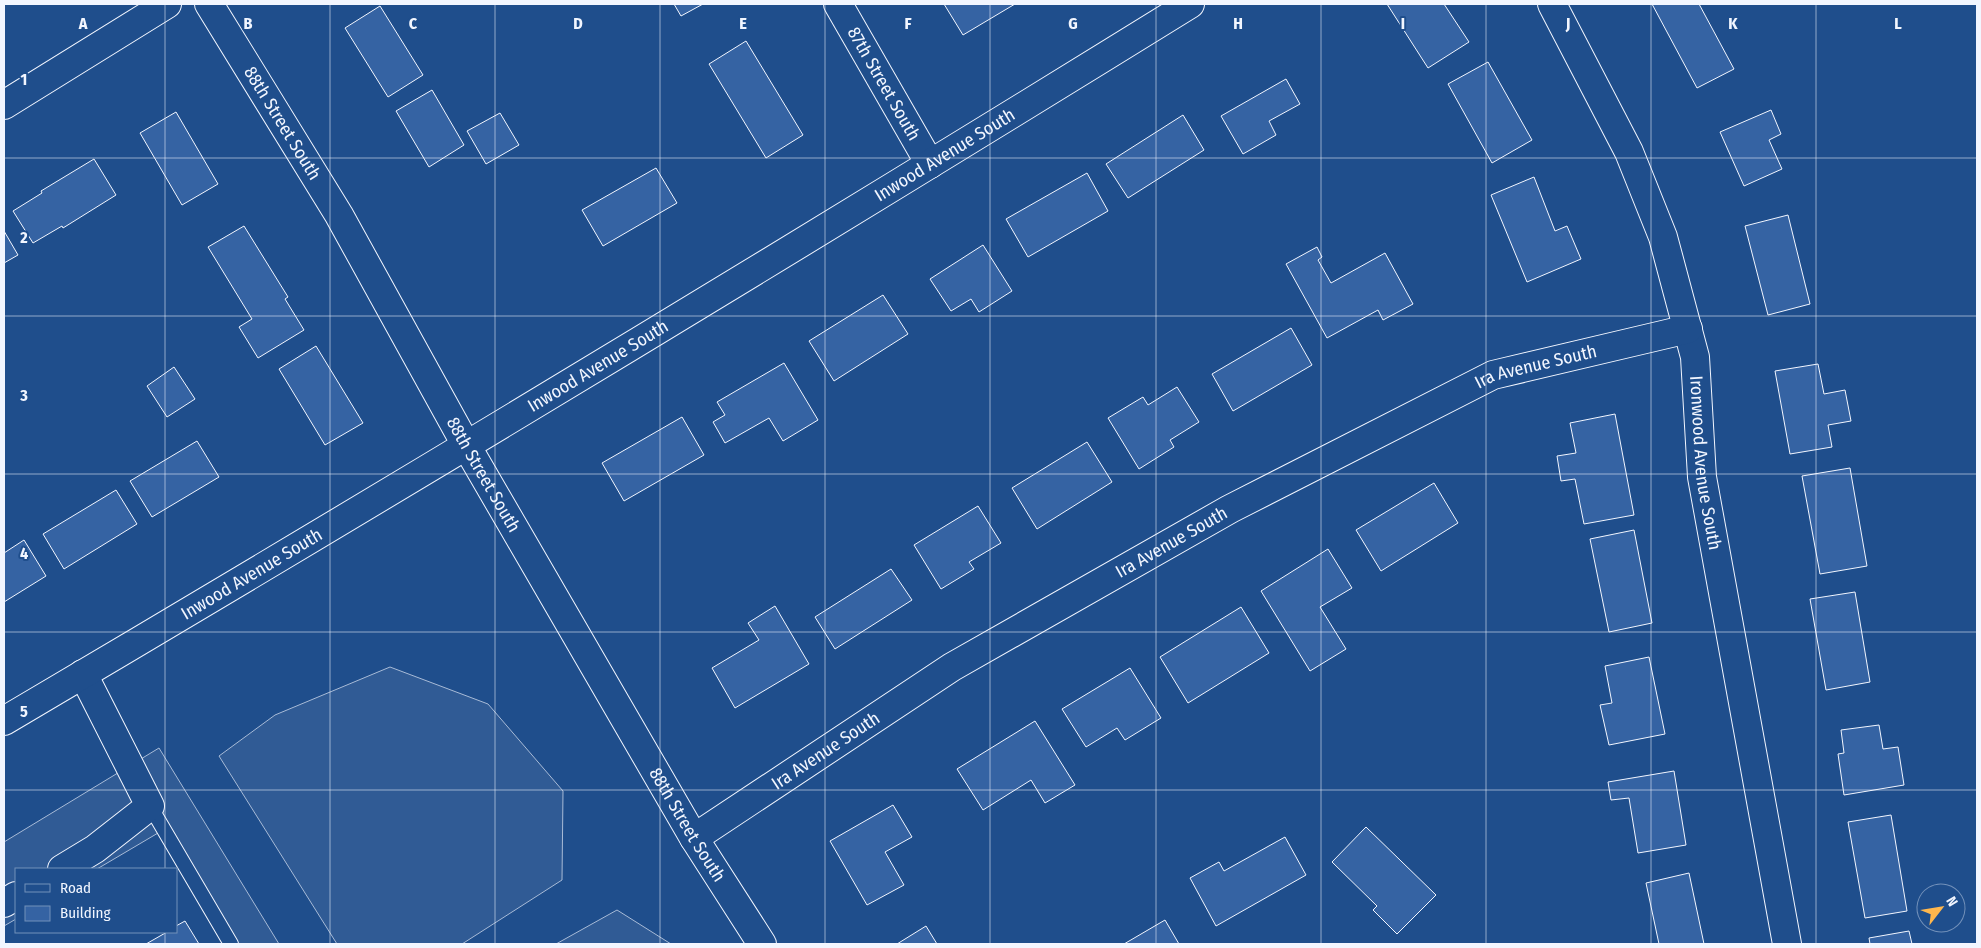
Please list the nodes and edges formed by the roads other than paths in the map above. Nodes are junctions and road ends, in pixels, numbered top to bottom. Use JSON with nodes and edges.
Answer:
{"nodes":[{"id":1,"x":167,"y":4,"type":"edge"},
{"id":2,"x":209,"y":4,"type":"edge"},
{"id":3,"x":838,"y":4,"type":"edge"},
{"id":4,"x":1190,"y":4,"type":"edge"},
{"id":5,"x":1552,"y":4,"type":"edge"},
{"id":6,"x":4,"y":105,"type":"edge"},
{"id":7,"x":930,"y":164,"type":"junction"},
{"id":8,"x":1688,"y":330,"type":"junction"},
{"id":9,"x":466,"y":445,"type":"junction"},
{"id":10,"x":84,"y":674,"type":"junction"},
{"id":11,"x":4,"y":721,"type":"edge"},
{"id":12,"x":150,"y":806,"type":"junction"},
{"id":13,"x":694,"y":838,"type":"junction"},
{"id":14,"x":64,"y":868,"type":"edge"},
{"id":15,"x":15,"y":897,"type":"edge"},
{"id":16,"x":4,"y":903,"type":"edge"},
{"id":17,"x":231,"y":944,"type":"edge"},
{"id":18,"x":762,"y":944,"type":"edge"},
{"id":19,"x":1787,"y":944,"type":"edge"}],
"edges":[{"from":1,"to":6,"type":"street"},
{"from":2,"to":9,"type":"street","name":"88th Street South"},
{"from":3,"to":7,"type":"street","name":"87th Street South"},
{"from":4,"to":7,"type":"street","name":"Inwood Avenue South"},
{"from":5,"to":8,"type":"street","name":"Ironwood Avenue South"},
{"from":7,"to":9,"type":"street","name":"Inwood Avenue South"},
{"from":8,"to":13,"type":"street","name":"Ira Avenue South"},
{"from":8,"to":19,"type":"street","name":"Ironwood Avenue South"},
{"from":9,"to":10,"type":"street","name":"Inwood Avenue South"},
{"from":9,"to":13,"type":"street","name":"88th Street South"},
{"from":10,"to":11,"type":"street","name":"Inwood Avenue South"},
{"from":10,"to":12,"type":"street"},
{"from":12,"to":14,"type":"street"},
{"from":12,"to":17,"type":"lane"},
{"from":13,"to":18,"type":"street","name":"88th Street South"},
{"from":15,"to":16,"type":"street"}]}
